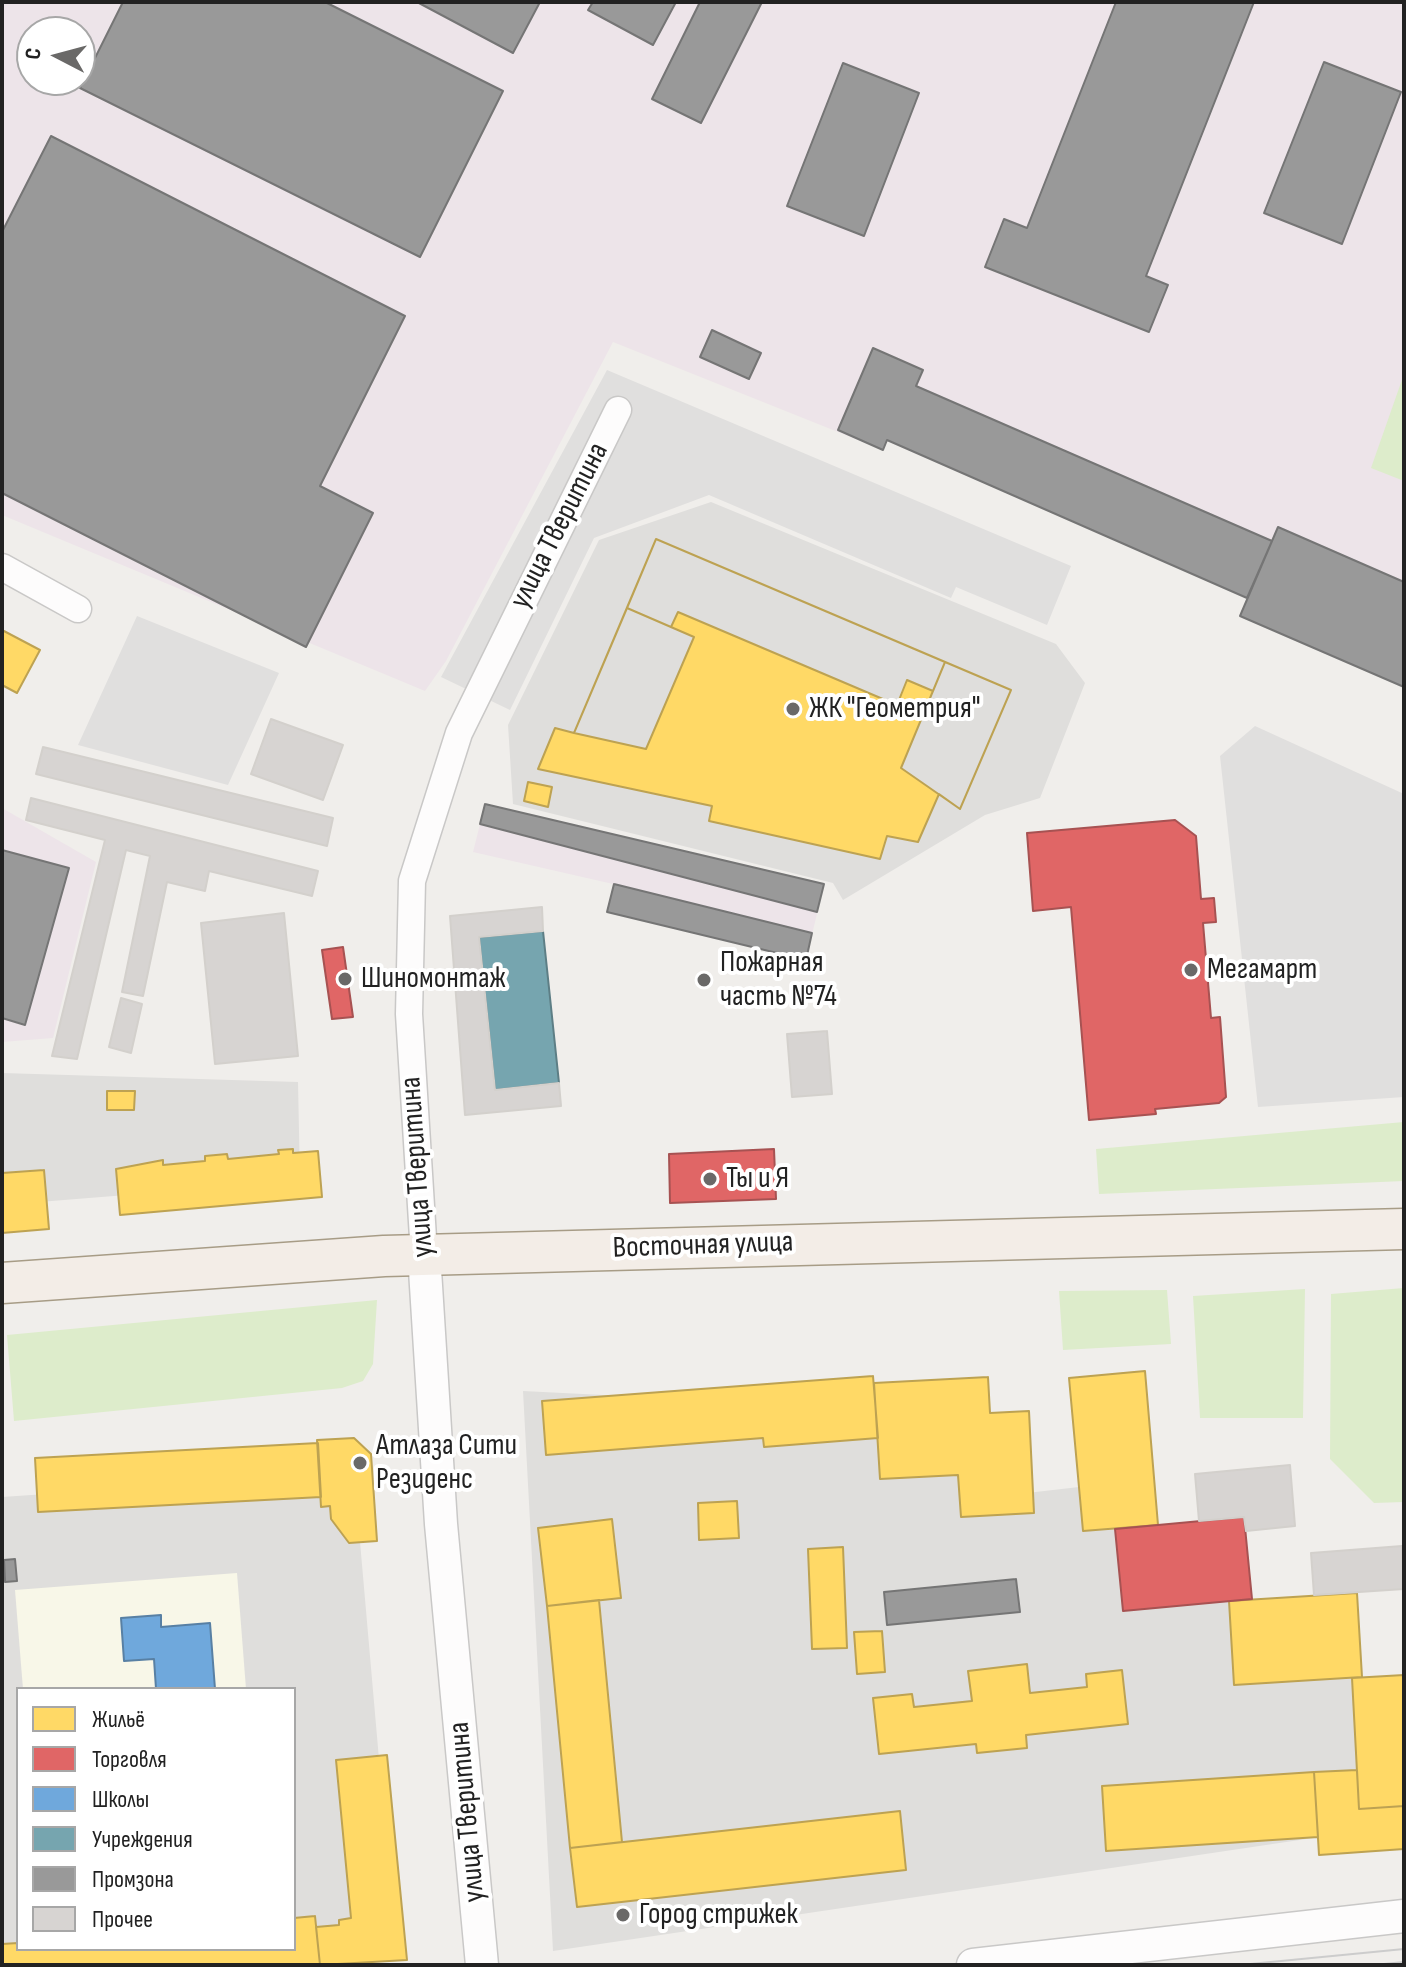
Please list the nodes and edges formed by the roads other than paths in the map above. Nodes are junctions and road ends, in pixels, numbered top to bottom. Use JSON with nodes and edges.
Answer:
{"nodes":[{"id":1,"x":618,"y":410,"type":"dead end"},
{"id":2,"x":2,"y":567,"type":"edge"},
{"id":3,"x":78,"y":609,"type":"dead end"},
{"id":4,"x":1404,"y":1229,"type":"edge"},
{"id":5,"x":424,"y":1254,"type":"junction"},
{"id":6,"x":2,"y":1283,"type":"edge"},
{"id":7,"x":1404,"y":1916,"type":"edge"},
{"id":8,"x":482,"y":1965,"type":"edge"},
{"id":9,"x":973,"y":1965,"type":"edge"}],
"edges":[{"from":1,"to":5,"type":"street","name":"улица Тверитина"},
{"from":2,"to":3,"type":"street"},
{"from":4,"to":5,"type":"main road","name":"Восточная улица"},
{"from":5,"to":6,"type":"main road","name":"Восточная улица"},
{"from":5,"to":8,"type":"street","name":"улица Тверитина"},
{"from":7,"to":9,"type":"street"}]}
